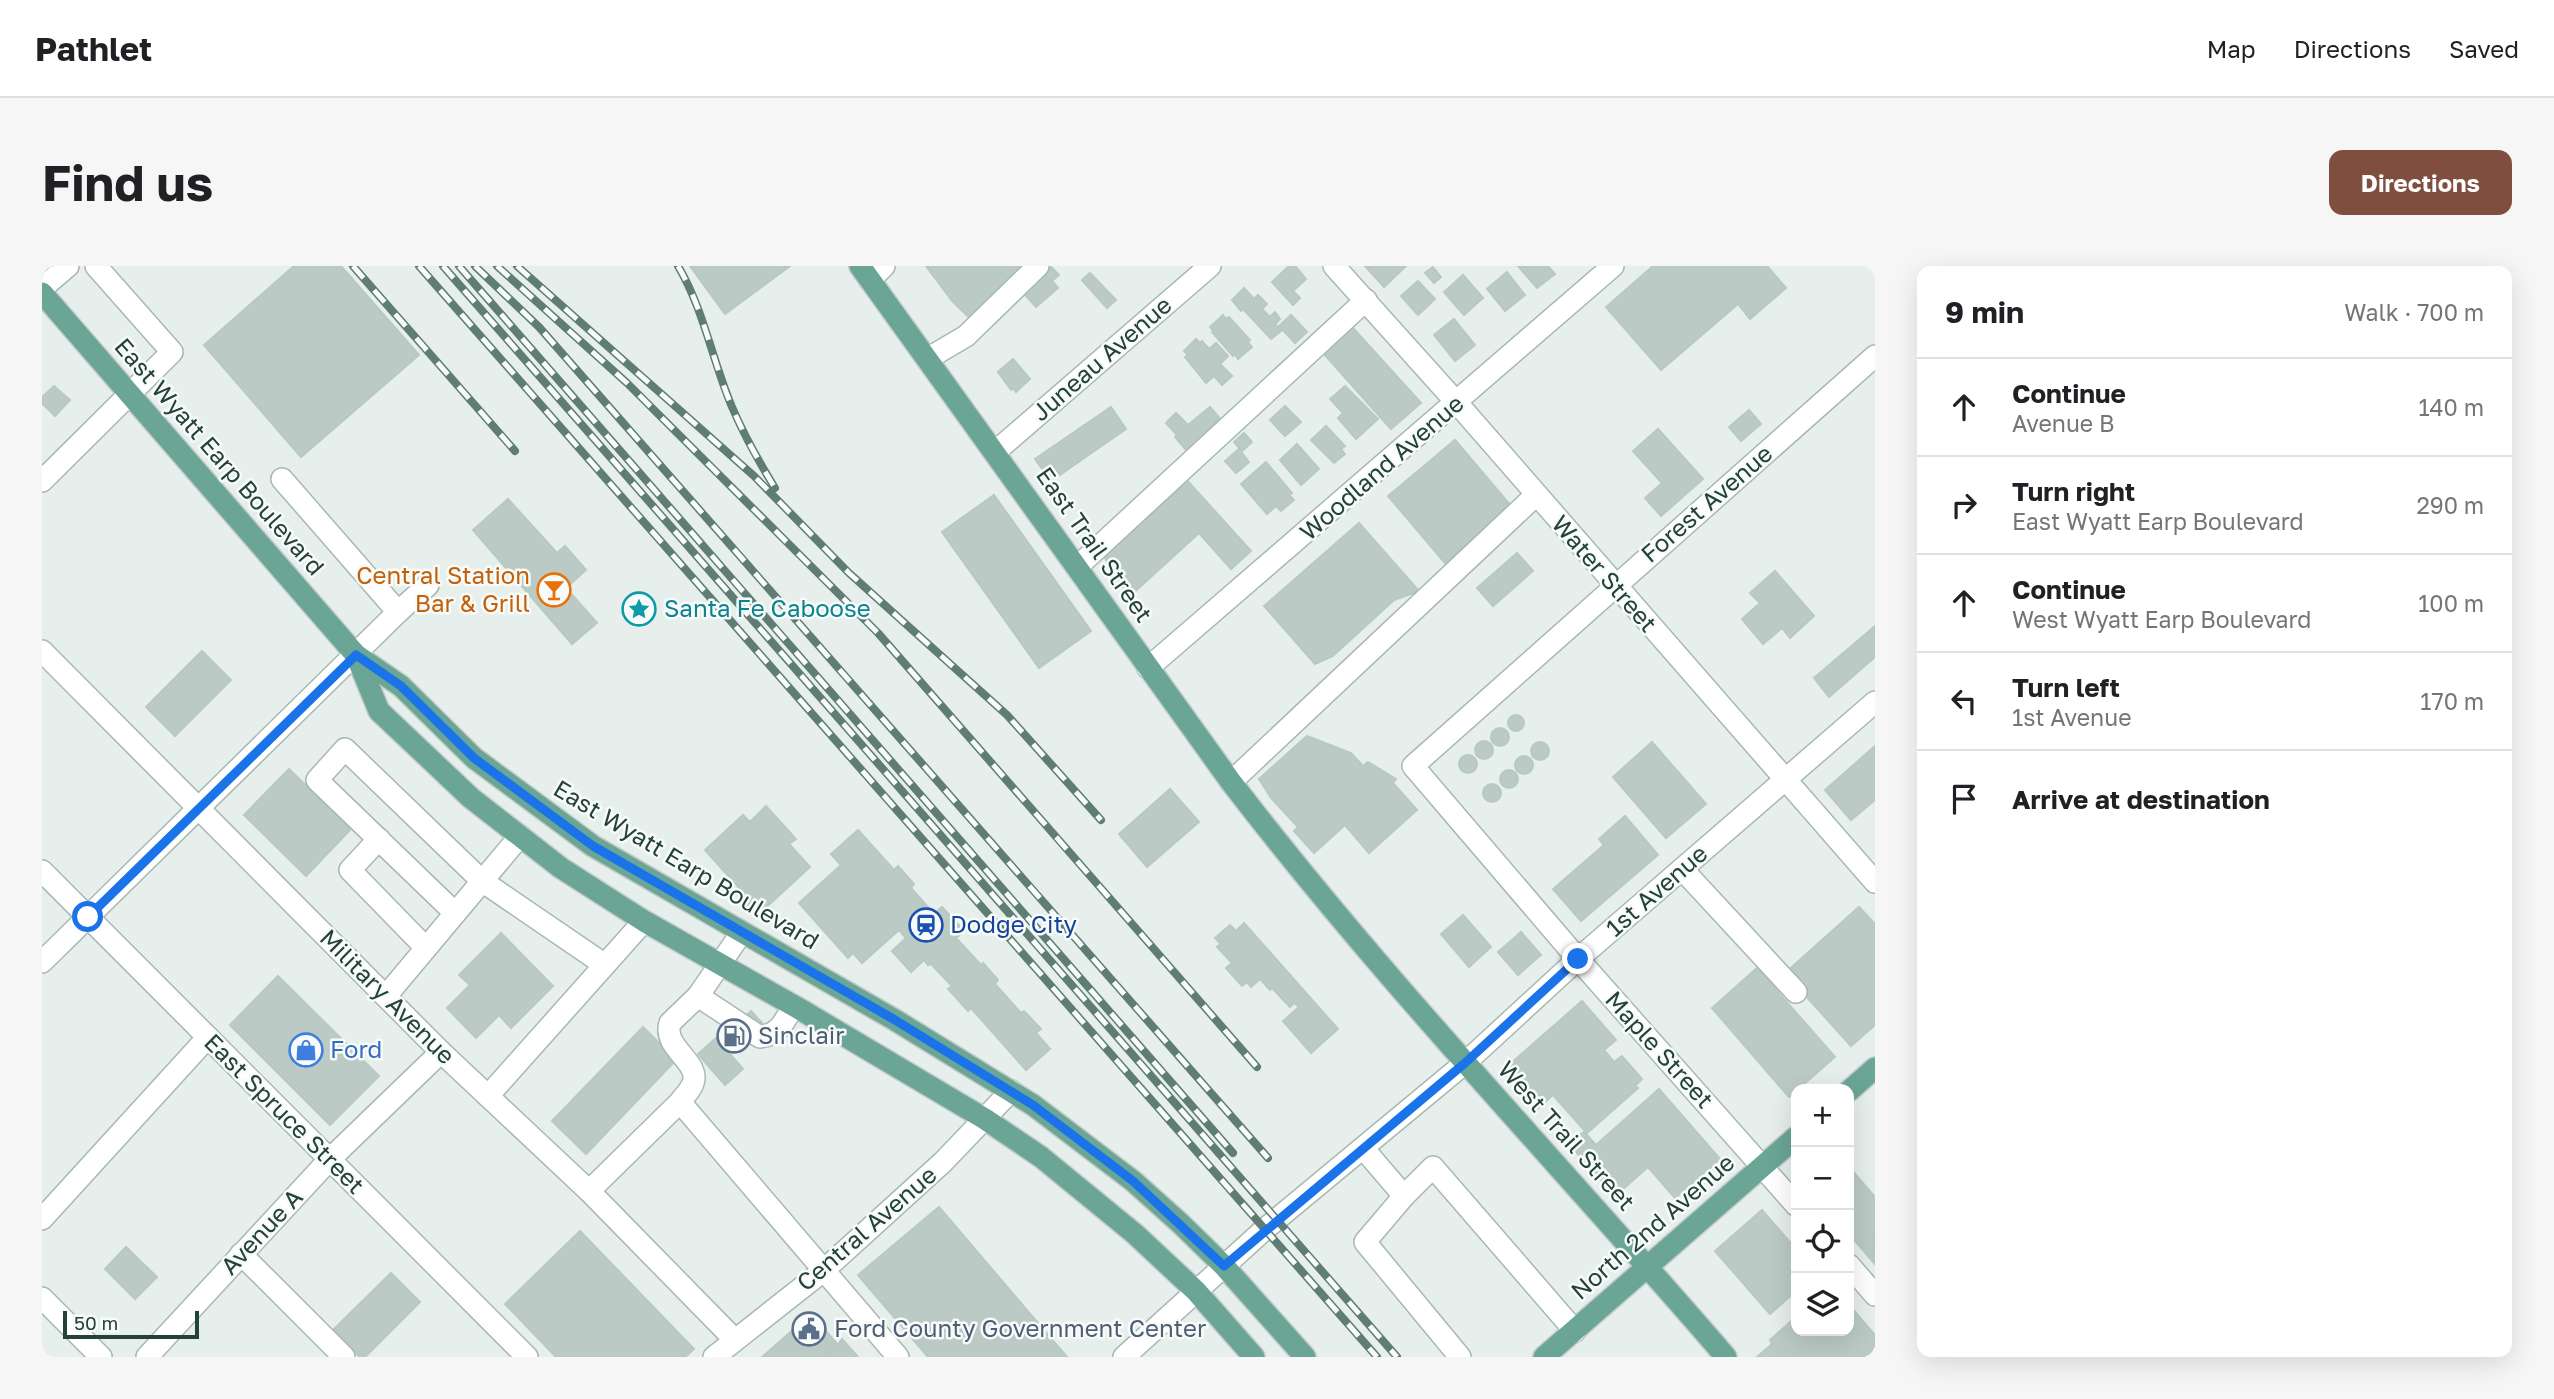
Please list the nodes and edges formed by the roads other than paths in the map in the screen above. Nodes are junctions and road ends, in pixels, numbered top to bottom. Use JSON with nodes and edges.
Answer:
{"nodes":[{"id":1,"x":68,"y":266,"type":"edge"},
{"id":2,"x":96,"y":266,"type":"edge"},
{"id":3,"x":1038,"y":266,"type":"edge"},
{"id":4,"x":1210,"y":266,"type":"edge"},
{"id":5,"x":1334,"y":266,"type":"edge"},
{"id":6,"x":1613,"y":266,"type":"edge"},
{"id":7,"x":871,"y":271,"type":"edge"},
{"id":8,"x":42,"y":291,"type":"edge"},
{"id":9,"x":1366,"y":300,"type":"junction"},
{"id":10,"x":1875,"y":356,"type":"edge"},
{"id":11,"x":927,"y":359,"type":"junction"},
{"id":12,"x":130,"y":395,"type":"junction"},
{"id":13,"x":1457,"y":403,"type":"junction"},
{"id":14,"x":995,"y":452,"type":"junction"},
{"id":15,"x":282,"y":479,"type":"dead end"},
{"id":16,"x":42,"y":481,"type":"edge"},
{"id":17,"x":1536,"y":495,"type":"junction"},
{"id":18,"x":1077,"y":567,"type":"junction"},
{"id":19,"x":428,"y":585,"type":"dead end"},
{"id":20,"x":1614,"y":586,"type":"junction"},
{"id":21,"x":398,"y":612,"type":"junction"},
{"id":22,"x":42,"y":651,"type":"edge"},
{"id":23,"x":356,"y":655,"type":"junction"},
{"id":24,"x":1148,"y":668,"type":"junction"},
{"id":25,"x":1875,"y":702,"type":"edge"},
{"id":26,"x":1413,"y":765,"type":"joint"},
{"id":27,"x":1785,"y":780,"type":"junction"},
{"id":28,"x":1231,"y":782,"type":"junction"},
{"id":29,"x":199,"y":809,"type":"junction"},
{"id":30,"x":520,"y":836,"type":"junction"},
{"id":31,"x":379,"y":839,"type":"junction"},
{"id":32,"x":1286,"y":854,"type":"joint"},
{"id":33,"x":1682,"y":869,"type":"junction"},
{"id":34,"x":42,"y":871,"type":"edge"},
{"id":35,"x":482,"y":881,"type":"junction"},
{"id":36,"x":1875,"y":882,"type":"edge"},
{"id":37,"x":455,"y":913,"type":"junction"},
{"id":38,"x":88,"y":917,"type":"junction"},
{"id":39,"x":643,"y":921,"type":"junction"},
{"id":40,"x":743,"y":932,"type":"junction"},
{"id":41,"x":426,"y":948,"type":"junction"},
{"id":42,"x":1578,"y":959,"type":"junction"},
{"id":43,"x":42,"y":962,"type":"edge"},
{"id":44,"x":605,"y":965,"type":"junction"},
{"id":45,"x":721,"y":965,"type":"junction"},
{"id":46,"x":1796,"y":992,"type":"dead end"},
{"id":47,"x":386,"y":996,"type":"junction"},
{"id":48,"x":698,"y":996,"type":"junction"},
{"id":49,"x":793,"y":1006,"type":"junction"},
{"id":50,"x":208,"y":1037,"type":"junction"},
{"id":51,"x":441,"y":1052,"type":"junction"},
{"id":52,"x":1465,"y":1063,"type":"junction"},
{"id":53,"x":1875,"y":1068,"type":"edge"},
{"id":54,"x":1854,"y":1087,"type":"edge"},
{"id":55,"x":1011,"y":1091,"type":"junction"},
{"id":56,"x":488,"y":1097,"type":"junction"},
{"id":57,"x":680,"y":1102,"type":"junction"},
{"id":58,"x":985,"y":1119,"type":"junction"},
{"id":59,"x":1791,"y":1141,"type":"edge"},
{"id":60,"x":1363,"y":1148,"type":"junction"},
{"id":61,"x":329,"y":1160,"type":"junction"},
{"id":62,"x":1762,"y":1167,"type":"junction"},
{"id":63,"x":589,"y":1191,"type":"junction"},
{"id":64,"x":1404,"y":1196,"type":"junction"},
{"id":65,"x":1791,"y":1199,"type":"edge"},
{"id":66,"x":42,"y":1219,"type":"edge"},
{"id":67,"x":241,"y":1254,"type":"junction"},
{"id":68,"x":1224,"y":1266,"type":"junction"},
{"id":69,"x":1649,"y":1267,"type":"junction"},
{"id":70,"x":823,"y":1271,"type":"junction"},
{"id":71,"x":1854,"y":1271,"type":"edge"},
{"id":72,"x":1196,"y":1292,"type":"junction"},
{"id":73,"x":1875,"y":1295,"type":"edge"},
{"id":74,"x":42,"y":1298,"type":"edge"},
{"id":75,"x":1575,"y":1331,"type":"junction"},
{"id":76,"x":734,"y":1339,"type":"junction"},
{"id":77,"x":101,"y":1357,"type":"edge"},
{"id":78,"x":147,"y":1357,"type":"edge"},
{"id":79,"x":344,"y":1357,"type":"edge"},
{"id":80,"x":527,"y":1357,"type":"edge"},
{"id":81,"x":714,"y":1357,"type":"edge"},
{"id":82,"x":898,"y":1357,"type":"edge"},
{"id":83,"x":1124,"y":1357,"type":"edge"},
{"id":84,"x":1254,"y":1357,"type":"edge"},
{"id":85,"x":1305,"y":1357,"type":"edge"},
{"id":86,"x":1460,"y":1357,"type":"edge"},
{"id":87,"x":1544,"y":1357,"type":"edge"},
{"id":88,"x":1726,"y":1357,"type":"edge"}],
"edges":[{"from":1,"to":8,"type":"street"},
{"from":2,"to":12,"type":"street"},
{"from":3,"to":11,"type":"street"},
{"from":4,"to":14,"type":"street","name":"Juneau Avenue"},
{"from":5,"to":9,"type":"street","name":"Water Street"},
{"from":6,"to":13,"type":"street","name":"Woodland Avenue"},
{"from":7,"to":11,"type":"main road","name":"East Trail Street"},
{"from":8,"to":12,"type":"main road","name":"East Wyatt Earp Boulevard"},
{"from":9,"to":13,"type":"street","name":"Water Street"},
{"from":9,"to":18,"type":"street"},
{"from":10,"to":20,"type":"street","name":"Forest Avenue"},
{"from":11,"to":14,"type":"main road","name":"East Trail Street"},
{"from":12,"to":16,"type":"street"},
{"from":12,"to":23,"type":"main road","name":"East Wyatt Earp Boulevard"},
{"from":13,"to":17,"type":"street","name":"Water Street"},
{"from":13,"to":24,"type":"street","name":"Woodland Avenue"},
{"from":14,"to":18,"type":"main road","name":"East Trail Street"},
{"from":15,"to":21,"type":"street"},
{"from":17,"to":20,"type":"street","name":"Water Street"},
{"from":17,"to":28,"type":"street"},
{"from":18,"to":24,"type":"main road","name":"East Trail Street"},
{"from":19,"to":21,"type":"street"},
{"from":20,"to":26,"type":"street","name":"Forest Avenue"},
{"from":20,"to":27,"type":"street","name":"Water Street"},
{"from":21,"to":23,"type":"street"},
{"from":22,"to":29,"type":"street","name":"Military Avenue"},
{"from":23,"to":29,"type":"street"},
{"from":23,"to":30,"type":"main road","name":"East Wyatt Earp Boulevard"},
{"from":23,"to":40,"type":"main road","name":"East Wyatt Earp Boulevard"},
{"from":24,"to":28,"type":"main road","name":"East Trail Street"},
{"from":25,"to":27,"type":"street","name":"1st Avenue"},
{"from":26,"to":42,"type":"street","name":"Maple Street"},
{"from":27,"to":33,"type":"street","name":"1st Avenue"},
{"from":27,"to":36,"type":"street","name":"Water Street"},
{"from":28,"to":32,"type":"main road","name":"East Trail Street"},
{"from":29,"to":38,"type":"street"},
{"from":29,"to":47,"type":"street","name":"Military Avenue"},
{"from":30,"to":35,"type":"street"},
{"from":30,"to":39,"type":"main road","name":"East Wyatt Earp Boulevard"},
{"from":31,"to":35,"type":"street"},
{"from":31,"to":37,"type":"street"},
{"from":31,"to":41,"type":"street"},
{"from":32,"to":52,"type":"main road","name":"West Trail Street"},
{"from":33,"to":42,"type":"street","name":"1st Avenue"},
{"from":33,"to":46,"type":"street"},
{"from":34,"to":38,"type":"street","name":"East Spruce Street"},
{"from":35,"to":37,"type":"street"},
{"from":35,"to":44,"type":"street"},
{"from":37,"to":41,"type":"street"},
{"from":38,"to":43,"type":"street"},
{"from":38,"to":50,"type":"street","name":"East Spruce Street"},
{"from":39,"to":44,"type":"street"},
{"from":39,"to":45,"type":"main road","name":"East Wyatt Earp Boulevard"},
{"from":40,"to":45,"type":"street"},
{"from":40,"to":55,"type":"main road","name":"East Wyatt Earp Boulevard"},
{"from":41,"to":47,"type":"street"},
{"from":42,"to":52,"type":"street","name":"1st Avenue"},
{"from":42,"to":62,"type":"street","name":"Maple Street"},
{"from":44,"to":56,"type":"street"},
{"from":45,"to":48,"type":"street"},
{"from":45,"to":49,"type":"main road","name":"East Wyatt Earp Boulevard"},
{"from":47,"to":51,"type":"street","name":"Military Avenue"},
{"from":48,"to":49,"type":"street"},
{"from":48,"to":57,"type":"street"},
{"from":49,"to":58,"type":"main road","name":"East Wyatt Earp Boulevard"},
{"from":50,"to":61,"type":"street","name":"East Spruce Street"},
{"from":50,"to":66,"type":"street"},
{"from":51,"to":56,"type":"street","name":"Military Avenue"},
{"from":51,"to":61,"type":"street","name":"Avenue A"},
{"from":52,"to":60,"type":"street","name":"1st Avenue"},
{"from":52,"to":69,"type":"main road","name":"West Trail Street"},
{"from":53,"to":54,"type":"main road"},
{"from":55,"to":58,"type":"street","name":"Central Avenue"},
{"from":55,"to":68,"type":"main road","name":"East Wyatt Earp Boulevard"},
{"from":56,"to":63,"type":"street","name":"Military Avenue"},
{"from":57,"to":63,"type":"street"},
{"from":57,"to":70,"type":"street"},
{"from":58,"to":70,"type":"street","name":"Central Avenue"},
{"from":58,"to":72,"type":"main road","name":"East Wyatt Earp Boulevard"},
{"from":59,"to":62,"type":"main road","name":"North 2nd Avenue"},
{"from":60,"to":64,"type":"street"},
{"from":60,"to":68,"type":"street","name":"1st Avenue"},
{"from":61,"to":67,"type":"street","name":"Avenue A"},
{"from":61,"to":80,"type":"street","name":"East Spruce Street"},
{"from":62,"to":65,"type":"street","name":"Maple Street"},
{"from":62,"to":69,"type":"main road","name":"North 2nd Avenue"},
{"from":63,"to":76,"type":"street","name":"Military Avenue"},
{"from":64,"to":75,"type":"street"},
{"from":64,"to":86,"type":"street"},
{"from":67,"to":78,"type":"street","name":"Avenue A"},
{"from":67,"to":79,"type":"street"},
{"from":68,"to":72,"type":"street","name":"1st Avenue"},
{"from":68,"to":85,"type":"main road","name":"East Wyatt Earp Boulevard"},
{"from":69,"to":75,"type":"main road","name":"North 2nd Avenue"},
{"from":69,"to":88,"type":"main road","name":"West Trail Street"},
{"from":70,"to":76,"type":"street","name":"Central Avenue"},
{"from":70,"to":82,"type":"street"},
{"from":71,"to":73,"type":"street"},
{"from":72,"to":83,"type":"street","name":"1st Avenue"},
{"from":72,"to":84,"type":"main road"},
{"from":74,"to":77,"type":"street"},
{"from":75,"to":87,"type":"main road","name":"North 2nd Avenue"},
{"from":76,"to":81,"type":"street","name":"Central Avenue"}]}
